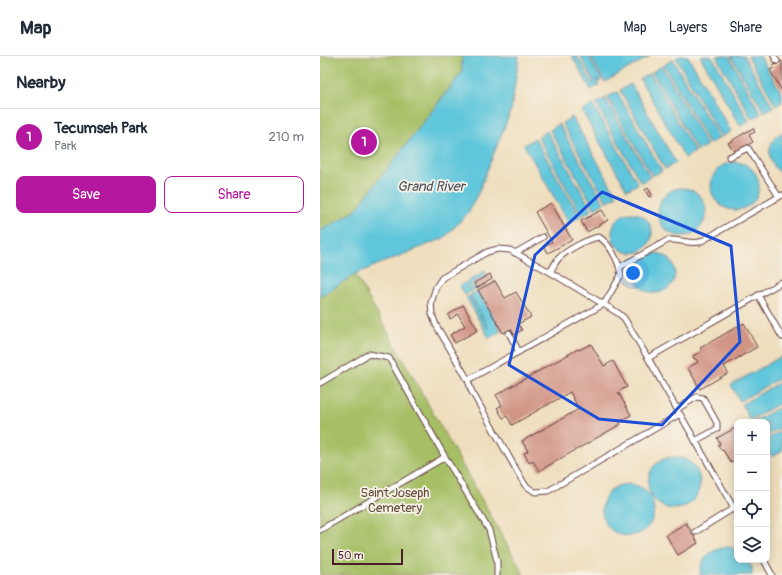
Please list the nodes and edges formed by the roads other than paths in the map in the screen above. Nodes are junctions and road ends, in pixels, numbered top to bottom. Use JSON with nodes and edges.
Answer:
{"nodes":[{"id":1,"x":729,"y":157,"type":"dead end"},
{"id":2,"x":780,"y":196,"type":"edge"},
{"id":3,"x":543,"y":237,"type":"dead end"},
{"id":4,"x":515,"y":253,"type":"junction"},
{"id":5,"x":620,"y":267,"type":"junction"},
{"id":6,"x":550,"y":272,"type":"junction"},
{"id":7,"x":782,"y":282,"type":"edge"},
{"id":8,"x":758,"y":295,"type":"junction"},
{"id":9,"x":604,"y":304,"type":"junction"},
{"id":10,"x":509,"y":333,"type":"dead end"},
{"id":11,"x":782,"y":337,"type":"edge"},
{"id":12,"x":519,"y":352,"type":"junction"},
{"id":13,"x":648,"y":358,"type":"junction"},
{"id":14,"x":468,"y":380,"type":"junction"},
{"id":15,"x":320,"y":383,"type":"edge"},
{"id":16,"x":677,"y":409,"type":"junction"},
{"id":17,"x":680,"y":414,"type":"junction"},
{"id":18,"x":695,"y":441,"type":"junction"},
{"id":19,"x":445,"y":457,"type":"junction"},
{"id":20,"x":734,"y":508,"type":"joint"},
{"id":21,"x":320,"y":530,"type":"edge"},
{"id":22,"x":695,"y":532,"type":"dead end"},
{"id":23,"x":764,"y":563,"type":"edge"},
{"id":24,"x":765,"y":563,"type":"edge"},
{"id":25,"x":497,"y":575,"type":"edge"},
{"id":26,"x":767,"y":575,"type":"edge"},
{"id":27,"x":772,"y":575,"type":"edge"}],
"edges":[{"from":1,"to":2,"type":"lane"},
{"from":2,"to":5,"type":"lane"},
{"from":3,"to":4,"type":"lane"},
{"from":4,"to":6,"type":"lane"},
{"from":4,"to":14,"type":"lane"},
{"from":5,"to":6,"type":"lane"},
{"from":5,"to":9,"type":"lane"},
{"from":6,"to":9,"type":"lane"},
{"from":7,"to":8,"type":"lane"},
{"from":8,"to":11,"type":"lane"},
{"from":8,"to":13,"type":"lane"},
{"from":9,"to":12,"type":"lane"},
{"from":9,"to":13,"type":"lane"},
{"from":10,"to":12,"type":"lane"},
{"from":12,"to":14,"type":"lane"},
{"from":13,"to":16,"type":"lane"},
{"from":14,"to":17,"type":"lane"},
{"from":15,"to":19,"type":"lane"},
{"from":16,"to":17,"type":"lane"},
{"from":16,"to":18,"type":"lane"},
{"from":17,"to":18,"type":"lane"},
{"from":18,"to":20,"type":"lane"},
{"from":19,"to":21,"type":"lane"},
{"from":19,"to":25,"type":"lane"},
{"from":20,"to":22,"type":"lane"},
{"from":23,"to":26,"type":"lane"},
{"from":24,"to":27,"type":"lane"}]}
